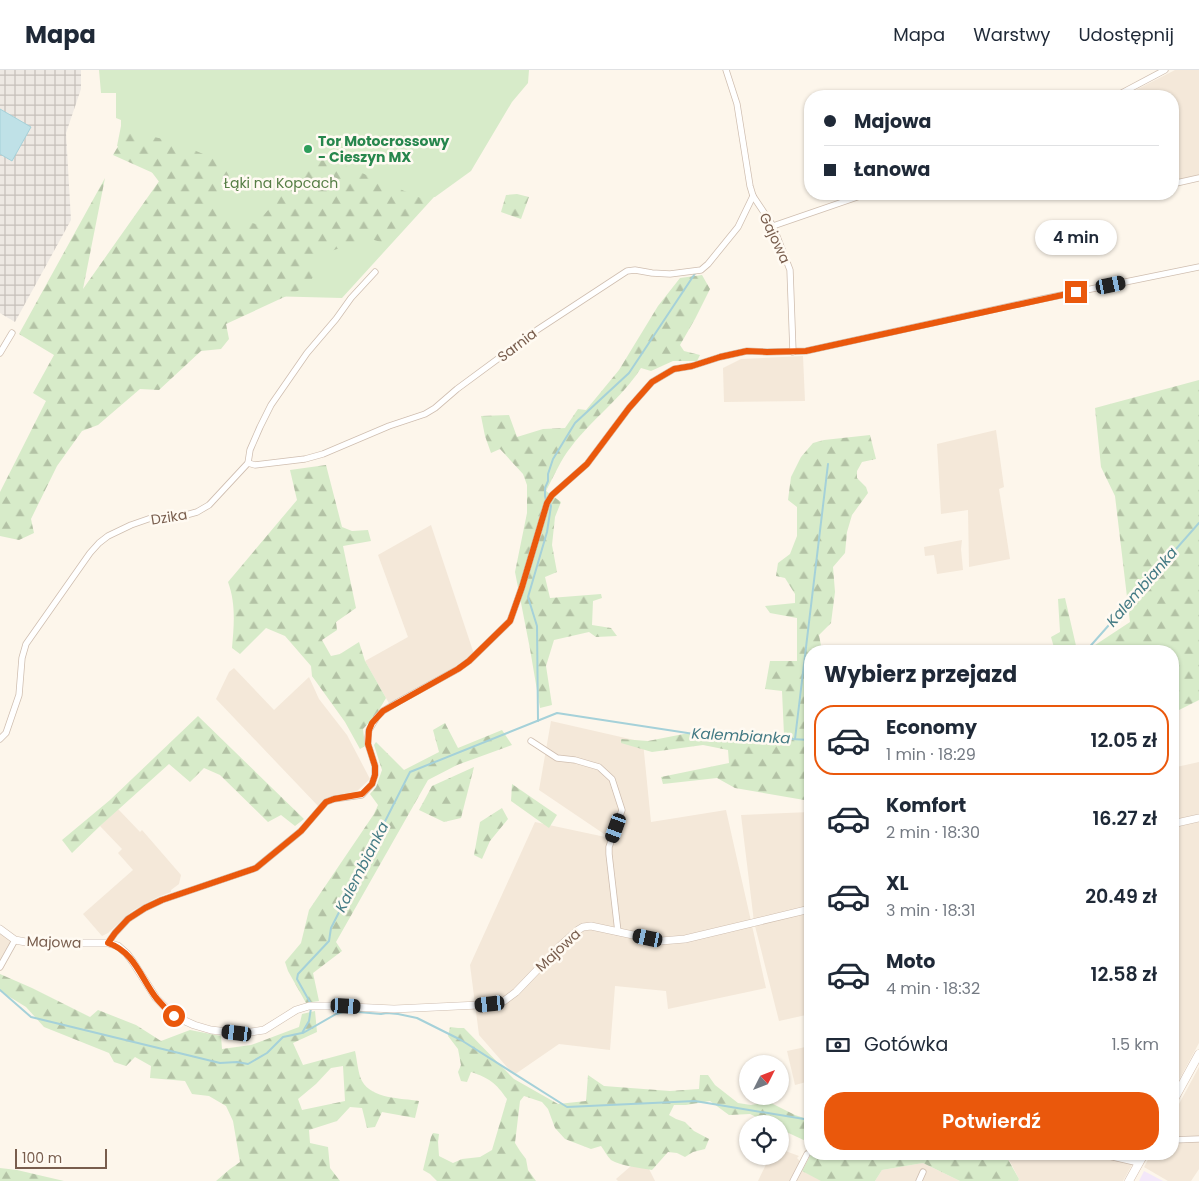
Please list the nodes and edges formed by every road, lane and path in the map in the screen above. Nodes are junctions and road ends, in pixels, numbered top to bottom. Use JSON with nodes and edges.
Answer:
{"nodes":[{"id":1,"x":726,"y":70,"type":"edge"},
{"id":2,"x":1165,"y":70,"type":"edge"},
{"id":3,"x":1127,"y":90,"type":"edge"},
{"id":4,"x":1199,"y":178,"type":"edge"},
{"id":5,"x":1179,"y":182,"type":"edge"},
{"id":6,"x":753,"y":196,"type":"junction"},
{"id":7,"x":849,"y":200,"type":"edge"},
{"id":8,"x":773,"y":226,"type":"junction"},
{"id":9,"x":1199,"y":267,"type":"edge"},
{"id":10,"x":375,"y":272,"type":"dead end"},
{"id":11,"x":12,"y":333,"type":"dead end"},
{"id":12,"x":793,"y":352,"type":"junction"},
{"id":13,"x":0,"y":353,"type":"edge"},
{"id":14,"x":248,"y":463,"type":"junction"},
{"id":15,"x":0,"y":740,"type":"edge"},
{"id":16,"x":531,"y":741,"type":"dead end"},
{"id":17,"x":1199,"y":818,"type":"edge"},
{"id":18,"x":1179,"y":822,"type":"edge"},
{"id":19,"x":804,"y":910,"type":"edge"},
{"id":20,"x":0,"y":929,"type":"edge"},
{"id":21,"x":618,"y":932,"type":"junction"},
{"id":22,"x":15,"y":940,"type":"junction"},
{"id":23,"x":108,"y":943,"type":"junction"},
{"id":24,"x":0,"y":968,"type":"edge"},
{"id":25,"x":1199,"y":1054,"type":"edge"},
{"id":26,"x":1179,"y":1090,"type":"edge"},
{"id":27,"x":1199,"y":1139,"type":"edge"},
{"id":28,"x":1179,"y":1140,"type":"edge"},
{"id":29,"x":804,"y":1160,"type":"edge"},
{"id":30,"x":1126,"y":1160,"type":"edge"},
{"id":31,"x":1141,"y":1160,"type":"edge"},
{"id":32,"x":1139,"y":1163,"type":"junction"},
{"id":33,"x":923,"y":1172,"type":"dead end"},
{"id":34,"x":794,"y":1181,"type":"edge"},
{"id":35,"x":919,"y":1181,"type":"edge"},
{"id":36,"x":1129,"y":1181,"type":"edge"}],
"edges":[{"from":1,"to":6,"type":"street","name":"Gajowa"},
{"from":2,"to":3,"type":"street"},
{"from":4,"to":5,"type":"street"},
{"from":6,"to":8,"type":"street","name":"Gajowa"},
{"from":6,"to":14,"type":"street","name":"Sarnia"},
{"from":7,"to":8,"type":"street"},
{"from":8,"to":12,"type":"street","name":"Gajowa"},
{"from":9,"to":12,"type":"street"},
{"from":10,"to":14,"type":"street","name":"Dzika"},
{"from":11,"to":13,"type":"street"},
{"from":12,"to":23,"type":"street"},
{"from":14,"to":15,"type":"street","name":"Dzika"},
{"from":16,"to":21,"type":"street"},
{"from":17,"to":18,"type":"street"},
{"from":19,"to":21,"type":"street","name":"Majowa"},
{"from":20,"to":22,"type":"street","name":"Majowa"},
{"from":21,"to":23,"type":"street","name":"Majowa"},
{"from":22,"to":23,"type":"street","name":"Majowa"},
{"from":22,"to":24,"type":"street"},
{"from":25,"to":26,"type":"main road"},
{"from":27,"to":28,"type":"street"},
{"from":29,"to":34,"type":"street"},
{"from":30,"to":32,"type":"street"},
{"from":31,"to":32,"type":"main road"},
{"from":32,"to":36,"type":"main road"},
{"from":33,"to":35,"type":"street"}]}
